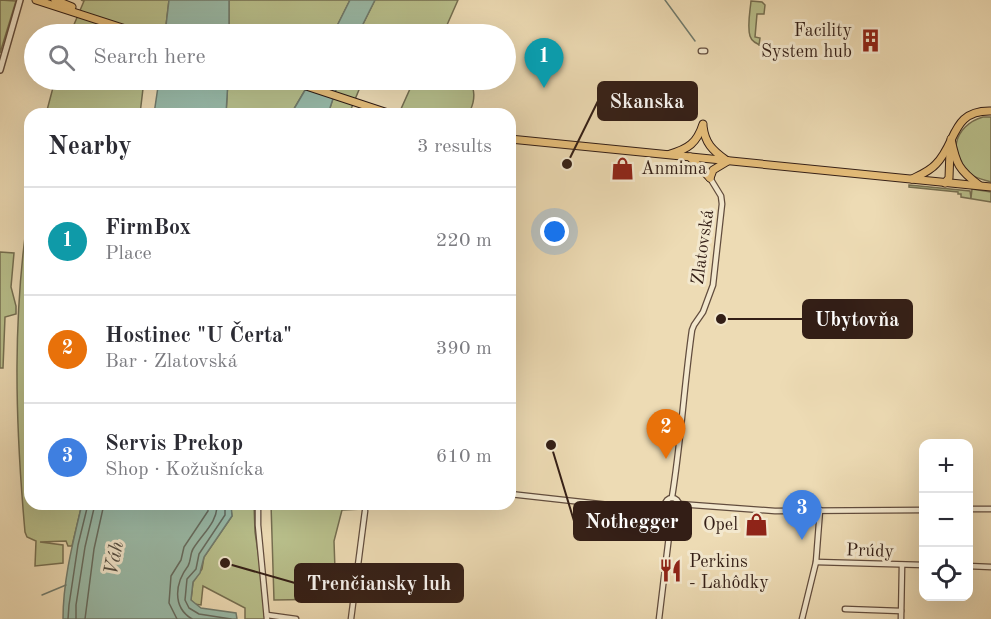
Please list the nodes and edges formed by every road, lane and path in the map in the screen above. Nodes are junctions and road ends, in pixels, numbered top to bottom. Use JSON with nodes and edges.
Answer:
{"nodes":[{"id":1,"x":20,"y":0,"type":"edge"},
{"id":2,"x":36,"y":0,"type":"edge"},
{"id":3,"x":48,"y":0,"type":"edge"},
{"id":4,"x":55,"y":0,"type":"edge"},
{"id":5,"x":62,"y":5,"type":"junction"},
{"id":6,"x":114,"y":24,"type":"edge"},
{"id":7,"x":122,"y":24,"type":"edge"},
{"id":8,"x":0,"y":70,"type":"edge"},
{"id":9,"x":318,"y":90,"type":"edge"},
{"id":10,"x":373,"y":108,"type":"edge"},
{"id":11,"x":991,"y":111,"type":"edge"},
{"id":12,"x":951,"y":139,"type":"junction"},
{"id":13,"x":516,"y":140,"type":"edge"},
{"id":14,"x":667,"y":155,"type":"junction"},
{"id":15,"x":690,"y":158,"type":"junction"},
{"id":16,"x":728,"y":161,"type":"junction"},
{"id":17,"x":710,"y":178,"type":"junction"},
{"id":18,"x":911,"y":179,"type":"junction"},
{"id":19,"x":945,"y":183,"type":"junction"},
{"id":20,"x":981,"y":186,"type":"junction"},
{"id":21,"x":991,"y":188,"type":"edge"},
{"id":22,"x":516,"y":495,"type":"edge"},
{"id":23,"x":672,"y":497,"type":"junction"},
{"id":24,"x":679,"y":504,"type":"junction"},
{"id":25,"x":664,"y":506,"type":"junction"},
{"id":26,"x":973,"y":509,"type":"edge"},
{"id":27,"x":991,"y":509,"type":"edge"},
{"id":28,"x":258,"y":510,"type":"edge"},
{"id":29,"x":820,"y":510,"type":"junction"},
{"id":30,"x":919,"y":510,"type":"edge"},
{"id":31,"x":365,"y":511,"type":"dead end"},
{"id":32,"x":669,"y":512,"type":"junction"},
{"id":33,"x":816,"y":562,"type":"junction"},
{"id":34,"x":902,"y":565,"type":"junction"},
{"id":35,"x":919,"y":566,"type":"edge"},
{"id":36,"x":973,"y":566,"type":"edge"},
{"id":37,"x":991,"y":567,"type":"edge"},
{"id":38,"x":845,"y":609,"type":"dead end"},
{"id":39,"x":901,"y":611,"type":"junction"},
{"id":40,"x":267,"y":617,"type":"edge"},
{"id":41,"x":296,"y":619,"type":"edge"},
{"id":42,"x":351,"y":619,"type":"edge"},
{"id":43,"x":659,"y":619,"type":"edge"},
{"id":44,"x":802,"y":619,"type":"edge"},
{"id":45,"x":901,"y":619,"type":"edge"}],
"edges":[{"from":1,"to":8,"type":"street"},
{"from":2,"to":5,"type":"main road"},
{"from":3,"to":5,"type":"main road"},
{"from":4,"to":5,"type":"main road"},
{"from":5,"to":6,"type":"main road"},
{"from":5,"to":7,"type":"main road"},
{"from":9,"to":10,"type":"main road"},
{"from":11,"to":12,"type":"main road"},
{"from":12,"to":18,"type":"main road"},
{"from":12,"to":19,"type":"main road"},
{"from":12,"to":20,"type":"main road"},
{"from":13,"to":14,"type":"main road"},
{"from":14,"to":15,"type":"main road"},
{"from":14,"to":16,"type":"main road"},
{"from":15,"to":16,"type":"main road"},
{"from":15,"to":17,"type":"main road"},
{"from":16,"to":17,"type":"main road"},
{"from":16,"to":18,"type":"main road"},
{"from":17,"to":23,"type":"street","name":"Zlatovská"},
{"from":18,"to":19,"type":"main road"},
{"from":19,"to":20,"type":"main road"},
{"from":20,"to":21,"type":"main road"},
{"from":22,"to":25,"type":"street"},
{"from":23,"to":24,"type":"street"},
{"from":23,"to":25,"type":"street"},
{"from":24,"to":29,"type":"street"},
{"from":24,"to":32,"type":"street"},
{"from":25,"to":32,"type":"street"},
{"from":26,"to":27,"type":"street"},
{"from":28,"to":40,"type":"street"},
{"from":29,"to":30,"type":"street"},
{"from":29,"to":33,"type":"street"},
{"from":31,"to":42,"type":"street"},
{"from":32,"to":43,"type":"street"},
{"from":33,"to":34,"type":"street","name":"Prúdy"},
{"from":33,"to":44,"type":"street"},
{"from":34,"to":35,"type":"street","name":"Prúdy"},
{"from":34,"to":39,"type":"street"},
{"from":36,"to":37,"type":"street"},
{"from":38,"to":39,"type":"street"},
{"from":39,"to":45,"type":"street"},
{"from":40,"to":41,"type":"street"}]}
